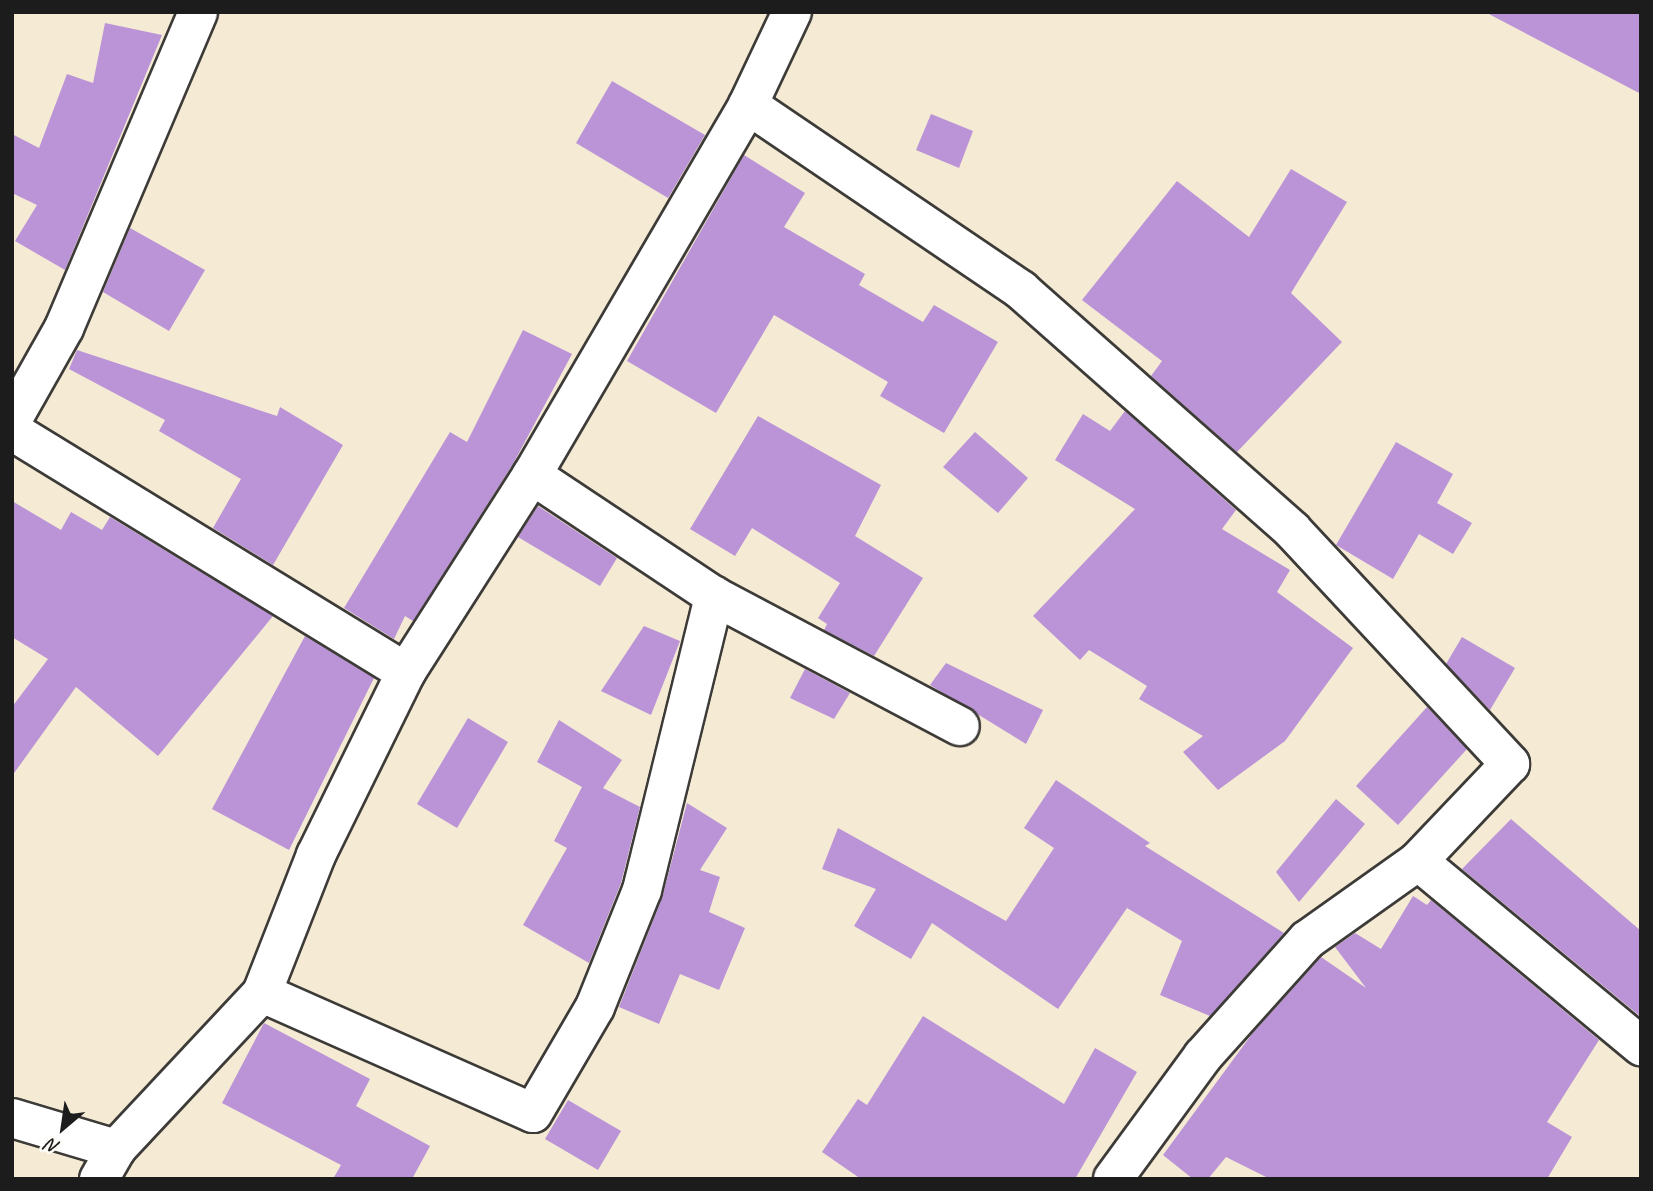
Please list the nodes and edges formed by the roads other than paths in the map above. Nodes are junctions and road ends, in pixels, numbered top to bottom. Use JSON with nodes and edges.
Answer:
{"nodes":[{"id":1,"x":198,"y":12,"type":"edge"},
{"id":2,"x":792,"y":12,"type":"edge"},
{"id":3,"x":748,"y":105,"type":"junction"},
{"id":4,"x":15,"y":411,"type":"edge"},
{"id":5,"x":532,"y":475,"type":"junction"},
{"id":6,"x":714,"y":596,"type":"junction"},
{"id":7,"x":406,"y":672,"type":"junction"},
{"id":8,"x":960,"y":726,"type":"dead end"},
{"id":9,"x":1418,"y":861,"type":"junction"},
{"id":10,"x":262,"y":993,"type":"junction"},
{"id":11,"x":1641,"y":1046,"type":"edge"},
{"id":12,"x":12,"y":1118,"type":"edge"},
{"id":13,"x":108,"y":1164,"type":"edge"},
{"id":14,"x":1113,"y":1179,"type":"edge"}],
"edges":[{"from":1,"to":4,"type":"street"},
{"from":2,"to":3,"type":"street"},
{"from":3,"to":5,"type":"street"},
{"from":3,"to":9,"type":"street"},
{"from":4,"to":7,"type":"street"},
{"from":5,"to":6,"type":"street"},
{"from":5,"to":7,"type":"street"},
{"from":6,"to":8,"type":"street"},
{"from":6,"to":10,"type":"street"},
{"from":7,"to":10,"type":"street"},
{"from":9,"to":11,"type":"street"},
{"from":9,"to":14,"type":"street"},
{"from":10,"to":13,"type":"street"},
{"from":12,"to":13,"type":"street"}]}
